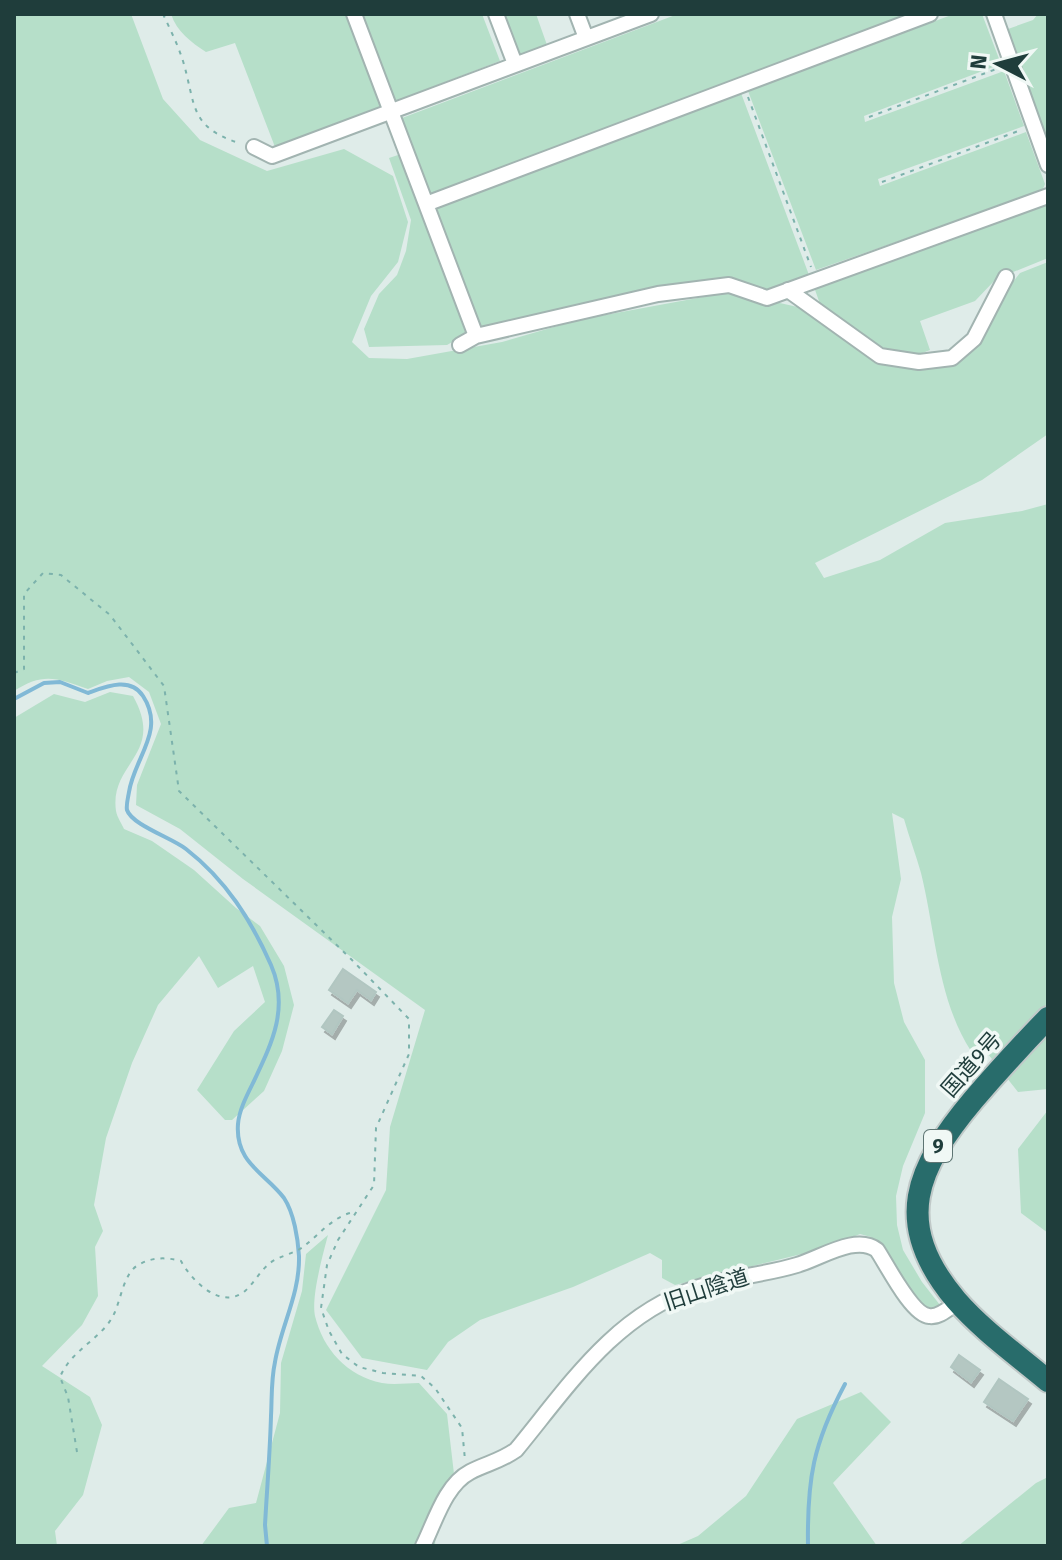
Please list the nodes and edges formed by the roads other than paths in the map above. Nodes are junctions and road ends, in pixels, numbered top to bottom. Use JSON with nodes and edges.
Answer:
{"nodes":[{"id":1,"x":354,"y":14,"type":"edge"},
{"id":2,"x":496,"y":14,"type":"edge"},
{"id":3,"x":577,"y":14,"type":"edge"},
{"id":4,"x":651,"y":14,"type":"edge"},
{"id":5,"x":930,"y":14,"type":"edge"},
{"id":6,"x":994,"y":14,"type":"edge"},
{"id":7,"x":586,"y":38,"type":"junction"},
{"id":8,"x":515,"y":64,"type":"junction"},
{"id":9,"x":391,"y":111,"type":"junction"},
{"id":10,"x":254,"y":147,"type":"road end"},
{"id":11,"x":1048,"y":165,"type":"edge"},
{"id":12,"x":1048,"y":196,"type":"edge"},
{"id":13,"x":426,"y":204,"type":"junction"},
{"id":14,"x":1006,"y":277,"type":"dead end"},
{"id":15,"x":788,"y":290,"type":"junction"},
{"id":16,"x":476,"y":336,"type":"junction"},
{"id":17,"x":460,"y":345,"type":"dead end"},
{"id":18,"x":1048,"y":1018,"type":"edge"},
{"id":19,"x":958,"y":1302,"type":"junction"},
{"id":20,"x":1048,"y":1381,"type":"edge"},
{"id":21,"x":423,"y":1546,"type":"edge"}],
"edges":[{"from":1,"to":9,"type":"street"},
{"from":2,"to":8,"type":"street"},
{"from":3,"to":7,"type":"street"},
{"from":4,"to":7,"type":"street"},
{"from":5,"to":13,"type":"street"},
{"from":6,"to":11,"type":"street"},
{"from":7,"to":8,"type":"street"},
{"from":8,"to":9,"type":"street"},
{"from":9,"to":10,"type":"street"},
{"from":9,"to":13,"type":"street"},
{"from":12,"to":15,"type":"street"},
{"from":13,"to":16,"type":"street"},
{"from":14,"to":15,"type":"street"},
{"from":15,"to":16,"type":"street"},
{"from":16,"to":17,"type":"street"},
{"from":18,"to":19,"type":"highway","name":"国道9号","number":"9"},
{"from":19,"to":20,"type":"highway","name":"国道9号","number":"9"},
{"from":19,"to":21,"type":"street","name":"旧山陰道"}]}
